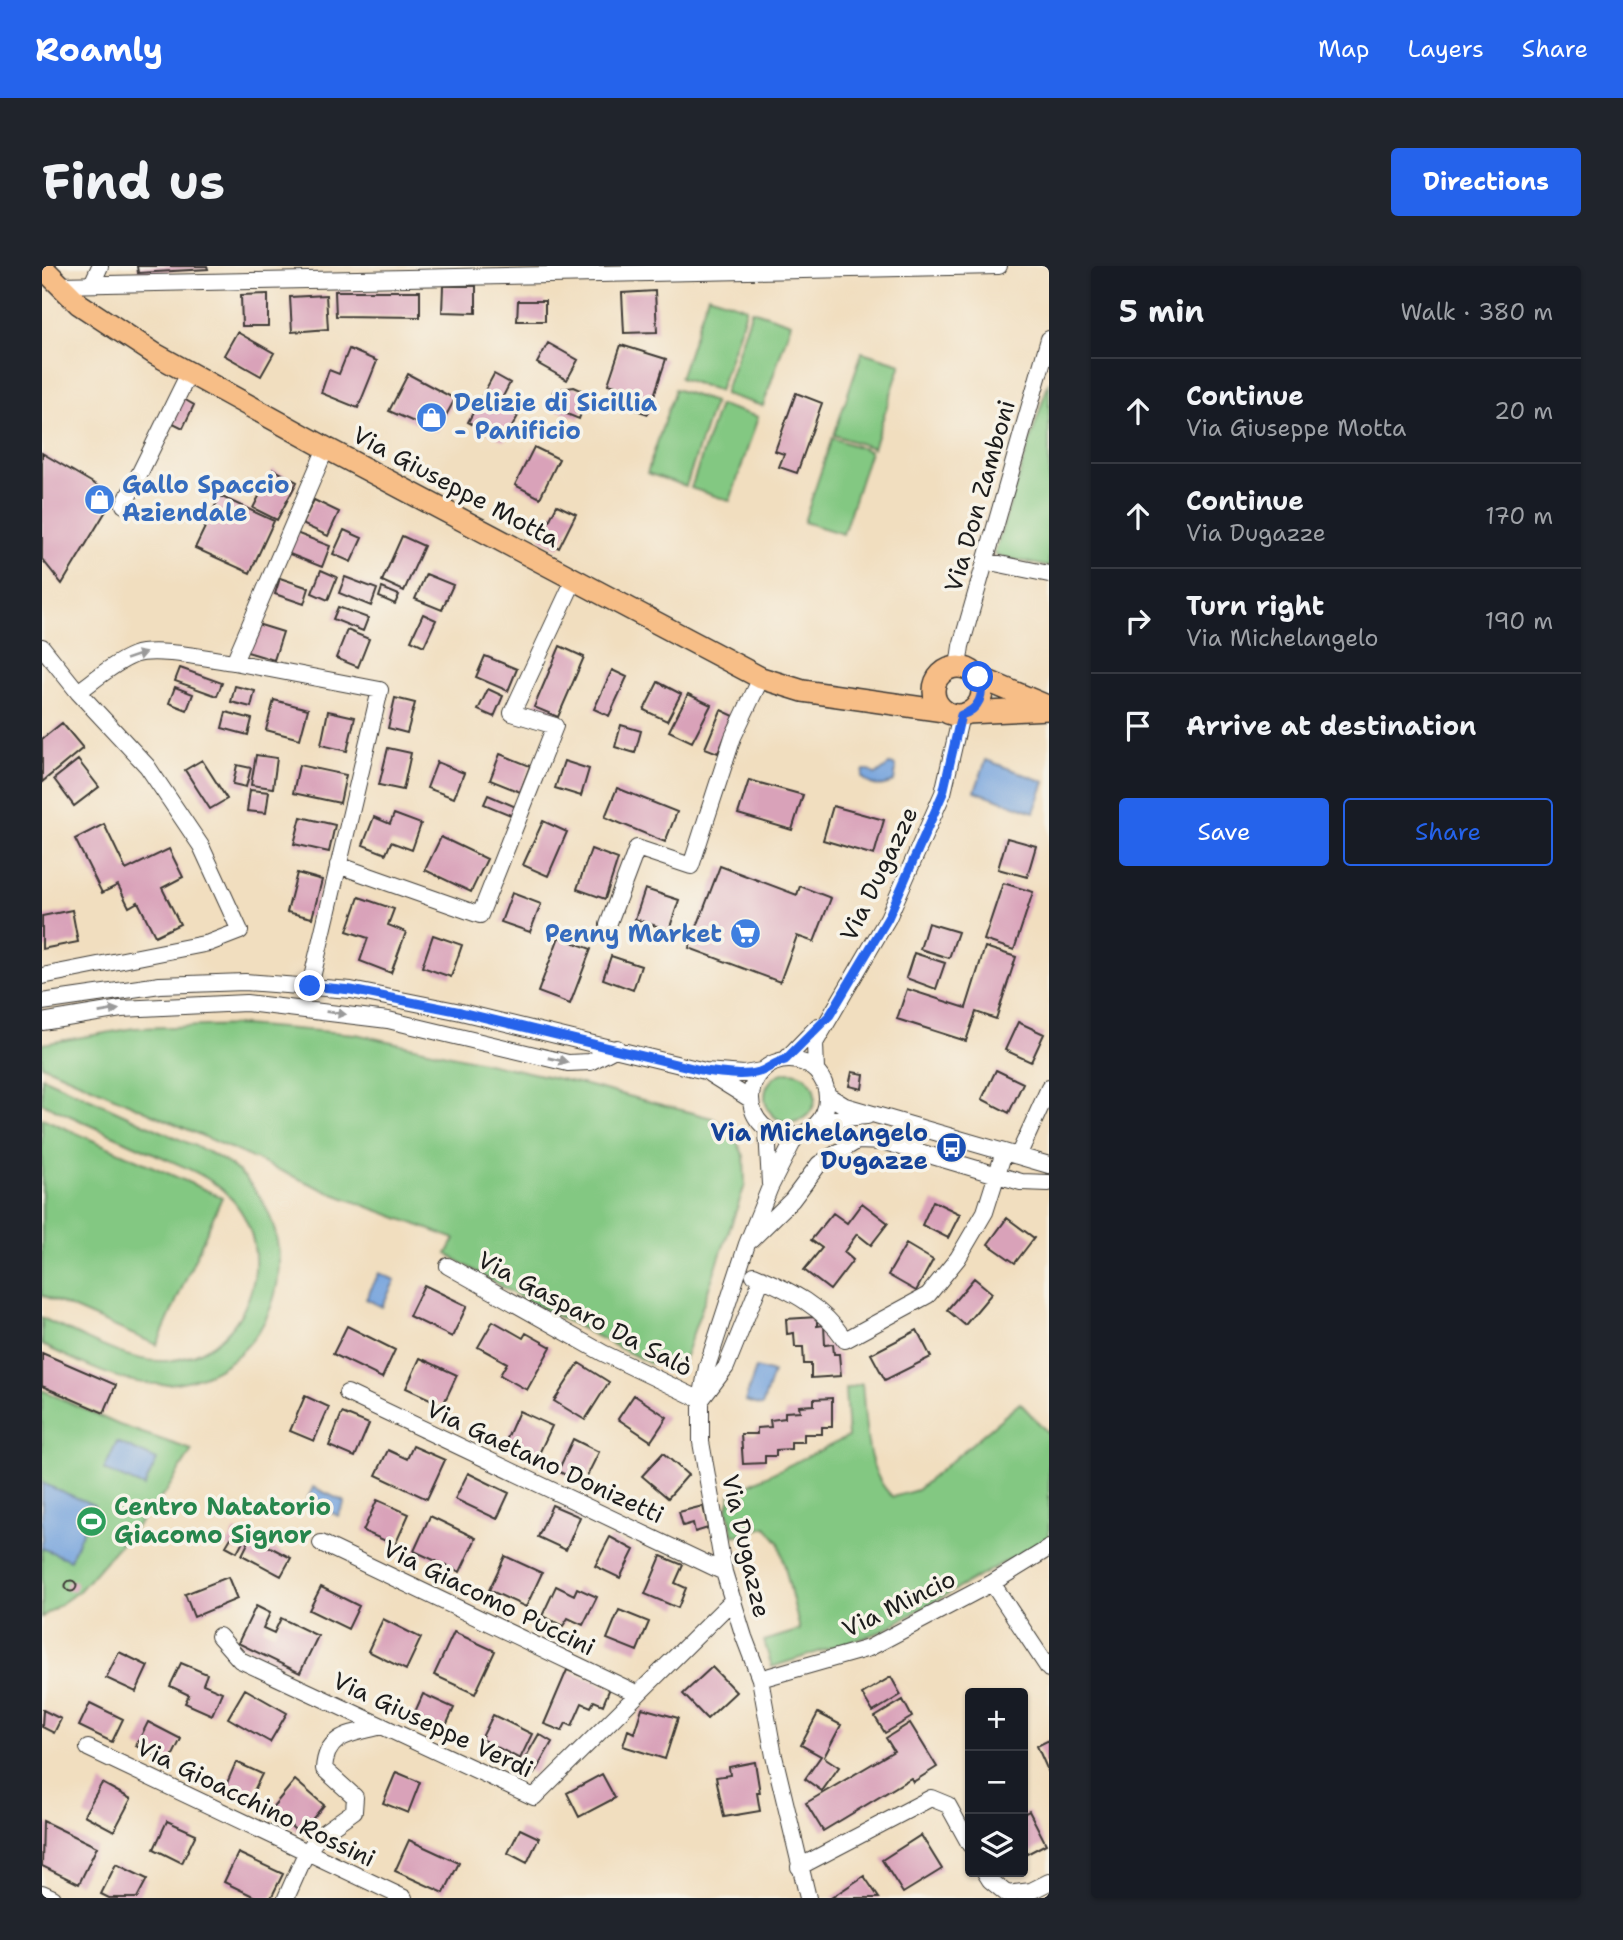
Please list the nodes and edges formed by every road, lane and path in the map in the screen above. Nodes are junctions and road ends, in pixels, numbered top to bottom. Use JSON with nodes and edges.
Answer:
{"nodes":[{"id":1,"x":100,"y":266,"type":"edge"},
{"id":2,"x":999,"y":266,"type":"edge"},
{"id":3,"x":42,"y":267,"type":"edge"},
{"id":4,"x":92,"y":284,"type":"junction"},
{"id":5,"x":59,"y":285,"type":"junction"},
{"id":6,"x":1049,"y":339,"type":"edge"},
{"id":7,"x":189,"y":373,"type":"junction"},
{"id":8,"x":326,"y":448,"type":"junction"},
{"id":9,"x":124,"y":505,"type":"dead end"},
{"id":10,"x":985,"y":561,"type":"junction"},
{"id":11,"x":1049,"y":574,"type":"edge"},
{"id":12,"x":574,"y":580,"type":"junction"},
{"id":13,"x":42,"y":647,"type":"edge"},
{"id":14,"x":234,"y":662,"type":"junction"},
{"id":15,"x":958,"y":667,"type":"junction"},
{"id":16,"x":938,"y":676,"type":"junction"},
{"id":17,"x":978,"y":677,"type":"junction"},
{"id":18,"x":761,"y":678,"type":"junction"},
{"id":19,"x":78,"y":692,"type":"junction"},
{"id":20,"x":870,"y":701,"type":"junction"},
{"id":21,"x":1049,"y":708,"type":"edge"},
{"id":22,"x":955,"y":713,"type":"junction"},
{"id":23,"x":338,"y":865,"type":"junction"},
{"id":24,"x":608,"y":925,"type":"dead end"},
{"id":25,"x":42,"y":976,"type":"edge"},
{"id":26,"x":310,"y":986,"type":"junction"},
{"id":27,"x":42,"y":1002,"type":"edge"},
{"id":28,"x":830,"y":1015,"type":"junction"},
{"id":29,"x":42,"y":1022,"type":"edge"},
{"id":30,"x":617,"y":1048,"type":"junction"},
{"id":31,"x":785,"y":1060,"type":"junction"},
{"id":32,"x":816,"y":1070,"type":"junction"},
{"id":33,"x":705,"y":1071,"type":"junction"},
{"id":34,"x":761,"y":1071,"type":"junction"},
{"id":35,"x":1049,"y":1088,"type":"edge"},
{"id":36,"x":827,"y":1095,"type":"junction"},
{"id":37,"x":750,"y":1099,"type":"junction"},
{"id":38,"x":876,"y":1115,"type":"junction"},
{"id":39,"x":820,"y":1120,"type":"junction"},
{"id":40,"x":767,"y":1130,"type":"junction"},
{"id":41,"x":796,"y":1136,"type":"junction"},
{"id":42,"x":1011,"y":1154,"type":"junction"},
{"id":43,"x":1049,"y":1165,"type":"edge"},
{"id":44,"x":996,"y":1174,"type":"junction"},
{"id":45,"x":1049,"y":1183,"type":"edge"},
{"id":46,"x":770,"y":1186,"type":"junction"},
{"id":47,"x":747,"y":1244,"type":"junction"},
{"id":48,"x":448,"y":1266,"type":"dead end"},
{"id":49,"x":739,"y":1269,"type":"junction"},
{"id":50,"x":762,"y":1278,"type":"junction"},
{"id":51,"x":347,"y":1393,"type":"dead end"},
{"id":52,"x":701,"y":1400,"type":"junction"},
{"id":53,"x":321,"y":1543,"type":"dead end"},
{"id":54,"x":1049,"y":1548,"type":"edge"},
{"id":55,"x":724,"y":1572,"type":"junction"},
{"id":56,"x":992,"y":1583,"type":"junction"},
{"id":57,"x":733,"y":1600,"type":"junction"},
{"id":58,"x":219,"y":1636,"type":"dead end"},
{"id":59,"x":1049,"y":1669,"type":"edge"},
{"id":60,"x":760,"y":1679,"type":"junction"},
{"id":61,"x":638,"y":1694,"type":"junction"},
{"id":62,"x":382,"y":1726,"type":"junction"},
{"id":63,"x":88,"y":1748,"type":"dead end"},
{"id":64,"x":965,"y":1836,"type":"edge"},
{"id":65,"x":306,"y":1853,"type":"junction"},
{"id":66,"x":799,"y":1867,"type":"junction"},
{"id":67,"x":988,"y":1877,"type":"edge"},
{"id":68,"x":1049,"y":1882,"type":"edge"},
{"id":69,"x":42,"y":1893,"type":"edge"},
{"id":70,"x":53,"y":1898,"type":"edge"},
{"id":71,"x":286,"y":1898,"type":"edge"},
{"id":72,"x":404,"y":1898,"type":"edge"},
{"id":73,"x":808,"y":1898,"type":"edge"}],
"edges":[{"from":1,"to":4,"type":"street"},
{"from":2,"to":4,"type":"street"},
{"from":3,"to":5,"type":"main road","name":"Via Giuseppe Motta"},
{"from":4,"to":5,"type":"street"},
{"from":5,"to":7,"type":"main road","name":"Via Giuseppe Motta"},
{"from":6,"to":10,"type":"street","name":"Via Don Zamboni"},
{"from":7,"to":8,"type":"main road","name":"Via Giuseppe Motta"},
{"from":7,"to":9,"type":"street"},
{"from":8,"to":12,"type":"main road","name":"Via Giuseppe Motta"},
{"from":8,"to":14,"type":"street"},
{"from":10,"to":11,"type":"street"},
{"from":10,"to":15,"type":"street","name":"Via Don Zamboni"},
{"from":12,"to":18,"type":"main road","name":"Via Giuseppe Motta"},
{"from":12,"to":23,"type":"street"},
{"from":13,"to":19,"type":"street"},
{"from":19,"to":14,"type":"street","one_way":true},
{"from":14,"to":23,"type":"street"},
{"from":15,"to":16,"type":"main road","name":"Via Giuseppe Motta"},
{"from":15,"to":17,"type":"main road","name":"Via Giuseppe Motta"},
{"from":16,"to":20,"type":"main road","name":"Via Giuseppe Motta"},
{"from":16,"to":22,"type":"main road"},
{"from":17,"to":21,"type":"main road","name":"Via Giuseppe Motta"},
{"from":17,"to":22,"type":"main road"},
{"from":18,"to":20,"type":"main road","name":"Via Giuseppe Motta"},
{"from":18,"to":24,"type":"street"},
{"from":19,"to":25,"type":"street"},
{"from":20,"to":22,"type":"main road","name":"Via Giuseppe Motta"},
{"from":21,"to":22,"type":"main road","name":"Via Giuseppe Motta"},
{"from":22,"to":28,"type":"street","name":"Via Dugazze"},
{"from":23,"to":26,"type":"street"},
{"from":26,"to":27,"type":"street"},
{"from":26,"to":30,"type":"street"},
{"from":28,"to":31,"type":"street","name":"Via Dugazze"},
{"from":28,"to":32,"type":"street","name":"Via Dugazze"},
{"from":29,"to":30,"type":"street","one_way":true},
{"from":30,"to":33,"type":"street"},
{"from":31,"to":32,"type":"street"},
{"from":31,"to":34,"type":"street"},
{"from":32,"to":36,"type":"street"},
{"from":33,"to":34,"type":"street"},
{"from":33,"to":37,"type":"street"},
{"from":34,"to":37,"type":"street"},
{"from":35,"to":42,"type":"street"},
{"from":36,"to":38,"type":"street"},
{"from":36,"to":39,"type":"street"},
{"from":37,"to":40,"type":"street"},
{"from":38,"to":39,"type":"street"},
{"from":38,"to":42,"type":"street"},
{"from":39,"to":41,"type":"street"},
{"from":40,"to":41,"type":"street"},
{"from":40,"to":46,"type":"street","name":"Via Dugazze"},
{"from":41,"to":46,"type":"street","name":"Via Dugazze"},
{"from":42,"to":43,"type":"street"},
{"from":42,"to":44,"type":"street"},
{"from":44,"to":45,"type":"street","name":"Via Dugazze"},
{"from":44,"to":47,"type":"street","name":"Via Dugazze"},
{"from":44,"to":50,"type":"street"},
{"from":46,"to":47,"type":"street","name":"Via Dugazze"},
{"from":47,"to":49,"type":"street","name":"Via Dugazze"},
{"from":48,"to":52,"type":"street","name":"Via Gasparo Da Salò"},
{"from":49,"to":50,"type":"street"},
{"from":49,"to":52,"type":"street","name":"Via Dugazze"},
{"from":50,"to":52,"type":"street"},
{"from":51,"to":55,"type":"street","name":"Via Gaetano Donizetti"},
{"from":52,"to":55,"type":"street","name":"Via Dugazze"},
{"from":53,"to":61,"type":"street","name":"Via Giacomo Puccini"},
{"from":54,"to":56,"type":"street","name":"Via Mincio"},
{"from":55,"to":57,"type":"street","name":"Via Dugazze"},
{"from":56,"to":59,"type":"street"},
{"from":56,"to":60,"type":"street","name":"Via Mincio"},
{"from":57,"to":60,"type":"street","name":"Via Dugazze"},
{"from":57,"to":61,"type":"street","name":"Via Giuseppe Verdi"},
{"from":58,"to":62,"type":"street","name":"Via Giuseppe Verdi"},
{"from":60,"to":66,"type":"street","name":"Via Dugazze"},
{"from":61,"to":62,"type":"street","name":"Via Giuseppe Verdi"},
{"from":62,"to":65,"type":"street"},
{"from":63,"to":65,"type":"street","name":"Via Gioacchino Rossini"},
{"from":64,"to":66,"type":"street"},
{"from":65,"to":71,"type":"street"},
{"from":65,"to":72,"type":"street","name":"Via Gioacchino Rossini"},
{"from":66,"to":73,"type":"street","name":"Via Dugazze"},
{"from":67,"to":68,"type":"street"},
{"from":69,"to":70,"type":"street"}]}
